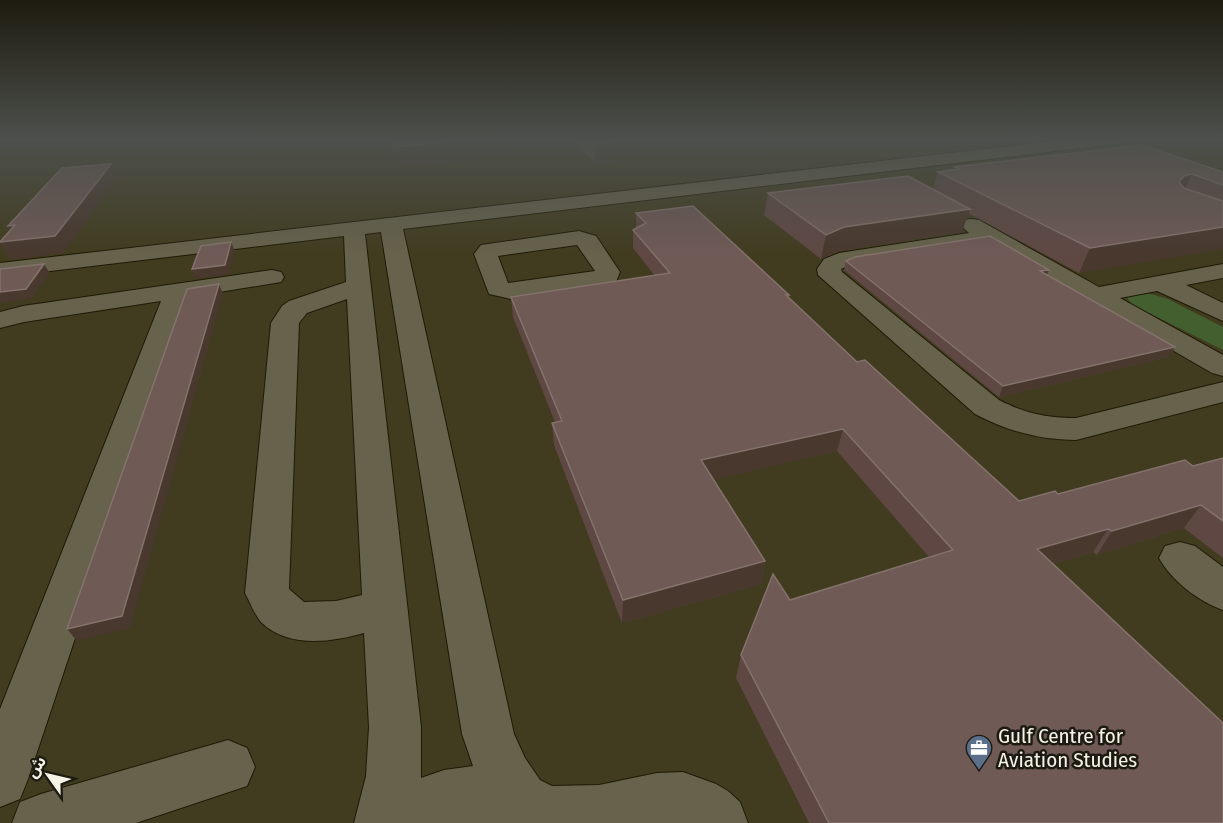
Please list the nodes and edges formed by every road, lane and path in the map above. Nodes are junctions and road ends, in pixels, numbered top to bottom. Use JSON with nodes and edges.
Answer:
{"nodes":[{"id":1,"x":652,"y":177,"type":"edge"},
{"id":2,"x":790,"y":177,"type":"edge"},
{"id":3,"x":532,"y":208,"type":"junction"},
{"id":4,"x":506,"y":210,"type":"junction"},
{"id":5,"x":948,"y":212,"type":"edge"},
{"id":6,"x":373,"y":226,"type":"junction"},
{"id":7,"x":990,"y":236,"type":"junction"},
{"id":8,"x":551,"y":241,"type":"junction"},
{"id":9,"x":523,"y":244,"type":"junction"},
{"id":10,"x":0,"y":252,"type":"edge"},
{"id":11,"x":0,"y":270,"type":"edge"},
{"id":12,"x":1223,"y":271,"type":"edge"},
{"id":13,"x":272,"y":277,"type":"dead end"},
{"id":14,"x":1160,"y":283,"type":"junction"},
{"id":15,"x":359,"y":286,"type":"junction"},
{"id":16,"x":178,"y":291,"type":"junction"},
{"id":17,"x":1095,"y":296,"type":"junction"},
{"id":18,"x":1218,"y":308,"type":"edge"},
{"id":19,"x":0,"y":320,"type":"edge"},
{"id":20,"x":1223,"y":367,"type":"edge"},
{"id":21,"x":1223,"y":392,"type":"edge"},
{"id":22,"x":1180,"y":558,"type":"dead end"},
{"id":23,"x":1223,"y":592,"type":"edge"},
{"id":24,"x":385,"y":608,"type":"junction"},
{"id":25,"x":228,"y":766,"type":"dead end"},
{"id":26,"x":0,"y":779,"type":"edge"},
{"id":27,"x":540,"y":813,"type":"edge"},
{"id":28,"x":41,"y":823,"type":"edge"},
{"id":29,"x":384,"y":823,"type":"edge"},
{"id":30,"x":395,"y":823,"type":"edge"},
{"id":31,"x":719,"y":823,"type":"edge"}],
"edges":[{"from":1,"to":10,"type":"lane"},
{"from":2,"to":3,"type":"lane"},
{"from":3,"to":4,"type":"lane"},
{"from":3,"to":8,"type":"lane"},
{"from":4,"to":6,"type":"lane"},
{"from":4,"to":9,"type":"lane"},
{"from":5,"to":7,"type":"lane"},
{"from":6,"to":11,"type":"lane"},
{"from":6,"to":15,"type":"lane"},
{"from":6,"to":27,"type":"lane"},
{"from":7,"to":17,"type":"lane"},
{"from":7,"to":21,"type":"lane"},
{"from":8,"to":9,"type":"lane"},
{"from":8,"to":9,"type":"lane"},
{"from":12,"to":14,"type":"lane"},
{"from":13,"to":16,"type":"lane"},
{"from":14,"to":17,"type":"lane"},
{"from":14,"to":18,"type":"lane"},
{"from":15,"to":24,"type":"lane"},
{"from":15,"to":24,"type":"lane"},
{"from":16,"to":19,"type":"lane"},
{"from":16,"to":26,"type":"lane"},
{"from":17,"to":20,"type":"lane"},
{"from":22,"to":23,"type":"lane"},
{"from":24,"to":29,"type":"lane"},
{"from":25,"to":28,"type":"lane"},
{"from":27,"to":30,"type":"lane"},
{"from":27,"to":31,"type":"lane"}]}
